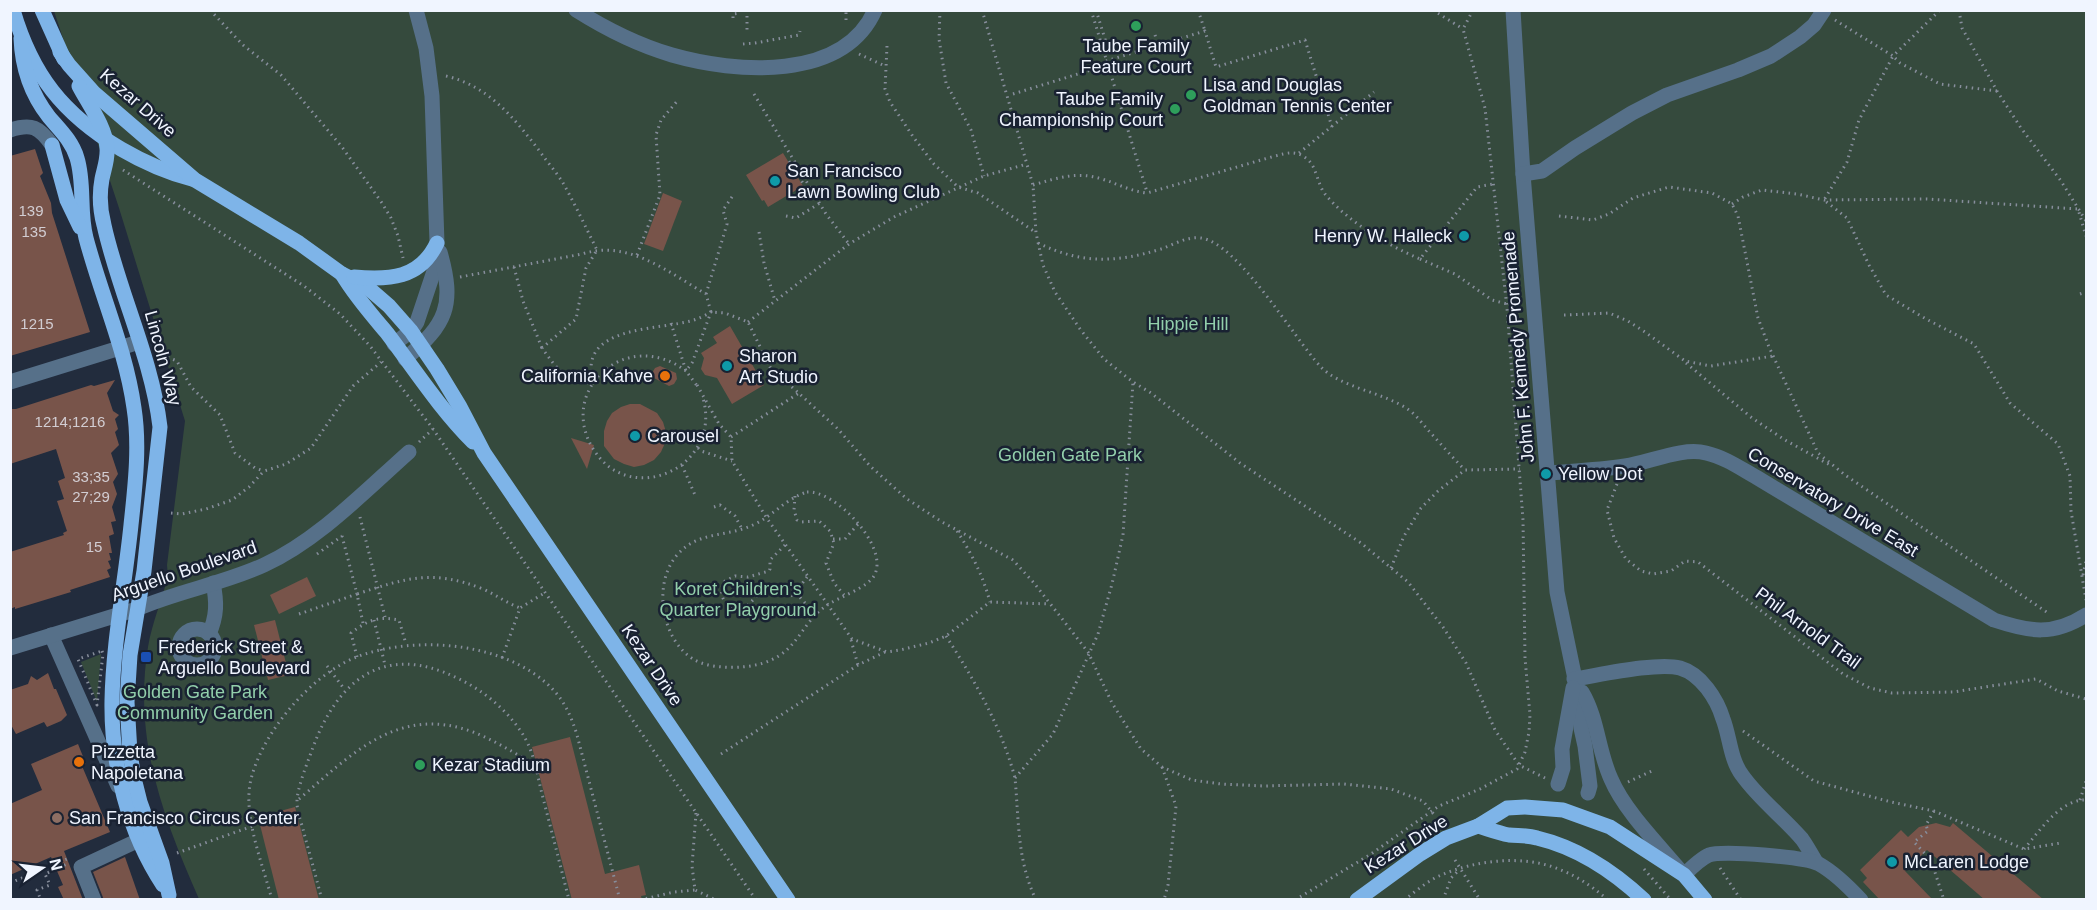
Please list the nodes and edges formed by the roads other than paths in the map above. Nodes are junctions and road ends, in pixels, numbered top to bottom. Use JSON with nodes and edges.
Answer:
{"nodes":[{"id":1,"x":13,"y":10,"type":"edge"},
{"id":2,"x":42,"y":10,"type":"edge"},
{"id":3,"x":416,"y":10,"type":"edge"},
{"id":4,"x":576,"y":10,"type":"edge"},
{"id":5,"x":875,"y":10,"type":"edge"},
{"id":6,"x":1513,"y":10,"type":"edge"},
{"id":7,"x":1824,"y":12,"type":"edge"},
{"id":8,"x":21,"y":38,"type":"junction"},
{"id":9,"x":60,"y":52,"type":"junction"},
{"id":10,"x":10,"y":129,"type":"edge"},
{"id":11,"x":105,"y":140,"type":"junction"},
{"id":12,"x":52,"y":145,"type":"joint"},
{"id":13,"x":1523,"y":174,"type":"junction"},
{"id":14,"x":195,"y":180,"type":"junction"},
{"id":15,"x":86,"y":237,"type":"junction"},
{"id":16,"x":437,"y":243,"type":"junction"},
{"id":17,"x":342,"y":274,"type":"junction"},
{"id":18,"x":411,"y":331,"type":"junction"},
{"id":19,"x":139,"y":342,"type":"junction"},
{"id":20,"x":394,"y":344,"type":"junction"},
{"id":21,"x":421,"y":346,"type":"junction"},
{"id":22,"x":120,"y":348,"type":"junction"},
{"id":23,"x":405,"y":359,"type":"junction"},
{"id":24,"x":10,"y":382,"type":"edge"},
{"id":25,"x":409,"y":452,"type":"dead end"},
{"id":26,"x":484,"y":453,"type":"junction"},
{"id":27,"x":1548,"y":473,"type":"junction"},
{"id":28,"x":213,"y":583,"type":"junction"},
{"id":29,"x":137,"y":609,"type":"junction"},
{"id":30,"x":120,"y":614,"type":"junction"},
{"id":31,"x":2086,"y":615,"type":"edge"},
{"id":32,"x":209,"y":634,"type":"dead end"},
{"id":33,"x":51,"y":635,"type":"junction"},
{"id":34,"x":10,"y":648,"type":"edge"},
{"id":35,"x":1574,"y":679,"type":"junction"},
{"id":36,"x":1602,"y":718,"type":"dead end"},
{"id":37,"x":1552,"y":782,"type":"road end"},
{"id":38,"x":1588,"y":793,"type":"dead end"},
{"id":39,"x":127,"y":806,"type":"junction"},
{"id":40,"x":1478,"y":826,"type":"junction"},
{"id":41,"x":140,"y":840,"type":"junction"},
{"id":42,"x":1816,"y":862,"type":"junction"},
{"id":43,"x":1684,"y":875,"type":"junction"},
{"id":44,"x":170,"y":897,"type":"edge"},
{"id":45,"x":94,"y":900,"type":"edge"},
{"id":46,"x":788,"y":900,"type":"edge"},
{"id":47,"x":1357,"y":900,"type":"edge"},
{"id":48,"x":1644,"y":900,"type":"edge"},
{"id":49,"x":1705,"y":900,"type":"edge"},
{"id":50,"x":1861,"y":900,"type":"edge"}],
"edges":[{"from":1,"to":8,"type":"main road"},
{"from":2,"to":9,"type":"main road"},
{"from":3,"to":16,"type":"street"},
{"from":4,"to":5,"type":"street"},
{"from":6,"to":13,"type":"street","name":"John F. Kennedy Promenade"},
{"from":7,"to":13,"type":"street"},
{"from":8,"to":11,"type":"main road","name":"Kezar Drive"},
{"from":8,"to":15,"type":"main road"},
{"from":9,"to":11,"type":"main road"},
{"from":9,"to":14,"type":"main road","name":"Kezar Drive"},
{"from":10,"to":12,"type":"street"},
{"from":11,"to":14,"type":"main road","name":"Kezar Drive"},
{"from":11,"to":19,"type":"main road","name":"Lincoln Way"},
{"from":12,"to":15,"type":"main road"},
{"from":13,"to":27,"type":"street","name":"John F. Kennedy Promenade"},
{"from":14,"to":17,"type":"main road","name":"Kezar Drive"},
{"from":15,"to":22,"type":"main road"},
{"from":16,"to":17,"type":"main road"},
{"from":16,"to":18,"type":"street"},
{"from":16,"to":21,"type":"street"},
{"from":17,"to":18,"type":"main road","name":"Kezar Drive"},
{"from":17,"to":20,"type":"main road","name":"Kezar Drive"},
{"from":18,"to":20,"type":"street"},
{"from":18,"to":21,"type":"main road","name":"Kezar Drive"},
{"from":19,"to":22,"type":"street"},
{"from":19,"to":29,"type":"main road","name":"Lincoln Way"},
{"from":20,"to":23,"type":"main road","name":"Kezar Drive"},
{"from":21,"to":23,"type":"street"},
{"from":21,"to":26,"type":"main road","name":"Kezar Drive"},
{"from":22,"to":24,"type":"street"},
{"from":22,"to":30,"type":"main road"},
{"from":23,"to":26,"type":"main road","name":"Kezar Drive"},
{"from":25,"to":28,"type":"street","name":"Arguello Boulevard"},
{"from":26,"to":46,"type":"main road","name":"Kezar Drive"},
{"from":27,"to":31,"type":"street","name":"Conservatory Drive East"},
{"from":27,"to":35,"type":"street","name":"John F. Kennedy Promenade"},
{"from":28,"to":29,"type":"street","name":"Arguello Boulevard"},
{"from":28,"to":32,"type":"street"},
{"from":29,"to":30,"type":"street","name":"Arguello Boulevard"},
{"from":29,"to":44,"type":"main road","name":"Lincoln Way"},
{"from":30,"to":33,"type":"street","name":"Arguello Boulevard"},
{"from":30,"to":39,"type":"main road"},
{"from":33,"to":34,"type":"street","name":"Arguello Boulevard"},
{"from":33,"to":39,"type":"street"},
{"from":35,"to":36,"type":"street"},
{"from":35,"to":37,"type":"street","name":"John F. Kennedy Promenade"},
{"from":35,"to":38,"type":"street","name":"John F. Kennedy Promenade"},
{"from":35,"to":42,"type":"street"},
{"from":35,"to":43,"type":"street","name":"John F. Kennedy Promenade"},
{"from":39,"to":41,"type":"main road"},
{"from":40,"to":43,"type":"main road","name":"Kezar Drive"},
{"from":40,"to":47,"type":"main road","name":"Kezar Drive"},
{"from":40,"to":48,"type":"main road","name":"Kezar Drive"},
{"from":41,"to":44,"type":"main road"},
{"from":41,"to":45,"type":"street"},
{"from":42,"to":43,"type":"street"},
{"from":42,"to":50,"type":"street"},
{"from":43,"to":49,"type":"main road","name":"Kezar Drive"}]}
